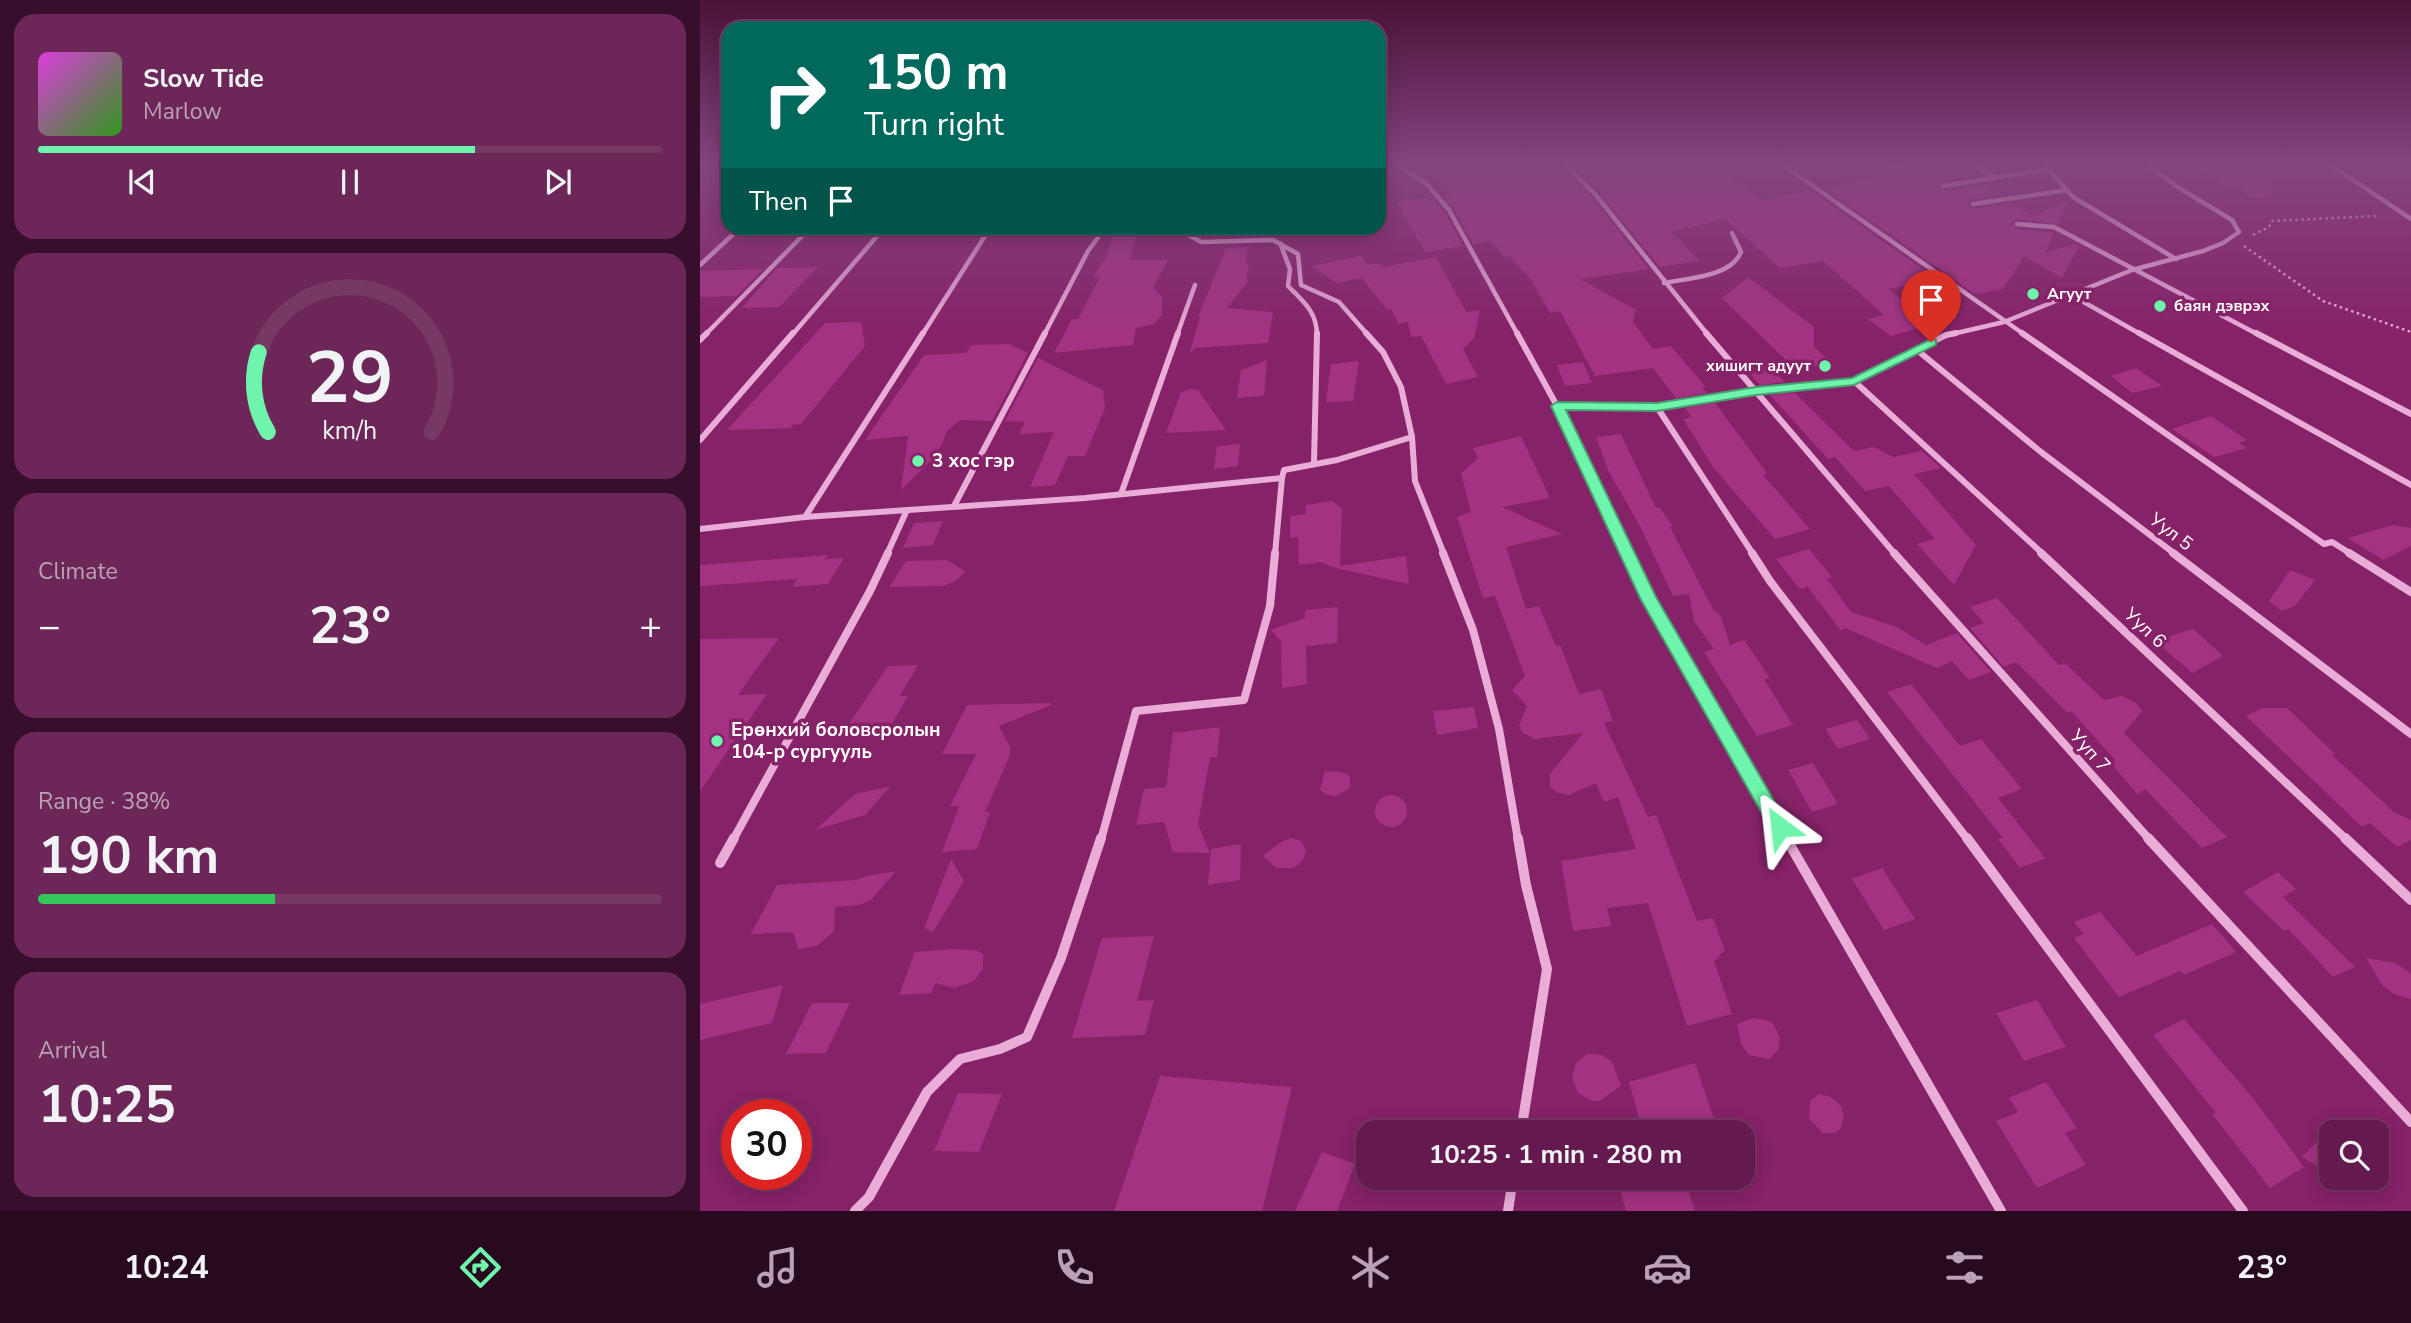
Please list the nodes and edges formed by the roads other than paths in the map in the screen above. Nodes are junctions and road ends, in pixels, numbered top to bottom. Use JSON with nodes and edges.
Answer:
{"nodes":[{"id":1,"x":1455,"y":222,"type":"edge"},
{"id":2,"x":1617,"y":222,"type":"edge"},
{"id":3,"x":1863,"y":222,"type":"edge"},
{"id":4,"x":2114,"y":222,"type":"edge"},
{"id":5,"x":2233,"y":222,"type":"edge"},
{"id":6,"x":2017,"y":224,"type":"dead end"},
{"id":7,"x":1732,"y":233,"type":"dead end"},
{"id":8,"x":732,"y":235,"type":"edge"},
{"id":9,"x":803,"y":235,"type":"edge"},
{"id":10,"x":878,"y":235,"type":"edge"},
{"id":11,"x":986,"y":235,"type":"edge"},
{"id":12,"x":1100,"y":235,"type":"edge"},
{"id":13,"x":1188,"y":235,"type":"edge"},
{"id":14,"x":1280,"y":243,"type":"junction"},
{"id":15,"x":2176,"y":259,"type":"junction"},
{"id":16,"x":700,"y":265,"type":"edge"},
{"id":17,"x":2132,"y":270,"type":"junction"},
{"id":18,"x":1664,"y":282,"type":"junction"},
{"id":19,"x":1195,"y":285,"type":"dead end"},
{"id":20,"x":2073,"y":296,"type":"junction"},
{"id":21,"x":2004,"y":322,"type":"junction"},
{"id":22,"x":700,"y":340,"type":"edge"},
{"id":23,"x":1917,"y":350,"type":"junction"},
{"id":24,"x":1854,"y":381,"type":"junction"},
{"id":25,"x":1756,"y":391,"type":"junction"},
{"id":26,"x":1557,"y":406,"type":"junction"},
{"id":27,"x":1657,"y":407,"type":"junction"},
{"id":28,"x":2411,"y":414,"type":"edge"},
{"id":29,"x":1412,"y":437,"type":"junction"},
{"id":30,"x":700,"y":440,"type":"edge"},
{"id":31,"x":1314,"y":463,"type":"junction"},
{"id":32,"x":1282,"y":478,"type":"junction"},
{"id":33,"x":2411,"y":485,"type":"edge"},
{"id":34,"x":1121,"y":494,"type":"junction"},
{"id":35,"x":954,"y":506,"type":"junction"},
{"id":36,"x":907,"y":510,"type":"junction"},
{"id":37,"x":805,"y":517,"type":"junction"},
{"id":38,"x":700,"y":529,"type":"edge"},
{"id":39,"x":2411,"y":592,"type":"edge"},
{"id":40,"x":2411,"y":734,"type":"edge"},
{"id":41,"x":720,"y":863,"type":"dead end"},
{"id":42,"x":2411,"y":900,"type":"edge"},
{"id":43,"x":1523,"y":1120,"type":"edge"},
{"id":44,"x":2411,"y":1122,"type":"edge"},
{"id":45,"x":1511,"y":1190,"type":"edge"},
{"id":46,"x":855,"y":1211,"type":"edge"},
{"id":47,"x":1508,"y":1211,"type":"edge"},
{"id":48,"x":2001,"y":1211,"type":"edge"},
{"id":49,"x":2243,"y":1211,"type":"edge"}],
"edges":[{"from":1,"to":26,"type":"street"},
{"from":2,"to":18,"type":"street","name":"Ууп 7"},
{"from":3,"to":21,"type":"street"},
{"from":4,"to":15,"type":"street"},
{"from":5,"to":15,"type":"street"},
{"from":6,"to":17,"type":"street"},
{"from":7,"to":18,"type":"street"},
{"from":8,"to":16,"type":"street"},
{"from":9,"to":22,"type":"street"},
{"from":10,"to":30,"type":"street"},
{"from":11,"to":37,"type":"street"},
{"from":12,"to":35,"type":"street"},
{"from":13,"to":14,"type":"street"},
{"from":14,"to":29,"type":"street"},
{"from":14,"to":31,"type":"street"},
{"from":15,"to":17,"type":"street"},
{"from":17,"to":20,"type":"street"},
{"from":17,"to":28,"type":"street"},
{"from":18,"to":25,"type":"street","name":"Ууп 7"},
{"from":19,"to":34,"type":"street"},
{"from":20,"to":21,"type":"street"},
{"from":20,"to":33,"type":"street"},
{"from":21,"to":23,"type":"street"},
{"from":21,"to":39,"type":"street"},
{"from":23,"to":24,"type":"street"},
{"from":23,"to":40,"type":"street","name":"Уул 5"},
{"from":24,"to":25,"type":"street"},
{"from":24,"to":42,"type":"street","name":"Уул 6"},
{"from":25,"to":27,"type":"street"},
{"from":25,"to":44,"type":"street","name":"Ууп 7"},
{"from":26,"to":27,"type":"street"},
{"from":26,"to":48,"type":"street"},
{"from":27,"to":49,"type":"street"},
{"from":29,"to":31,"type":"street"},
{"from":29,"to":43,"type":"street"},
{"from":31,"to":32,"type":"street"},
{"from":32,"to":34,"type":"street"},
{"from":32,"to":46,"type":"street"},
{"from":34,"to":35,"type":"street"},
{"from":35,"to":36,"type":"street"},
{"from":36,"to":37,"type":"street"},
{"from":36,"to":41,"type":"street"},
{"from":37,"to":38,"type":"street"},
{"from":45,"to":47,"type":"street"}]}
